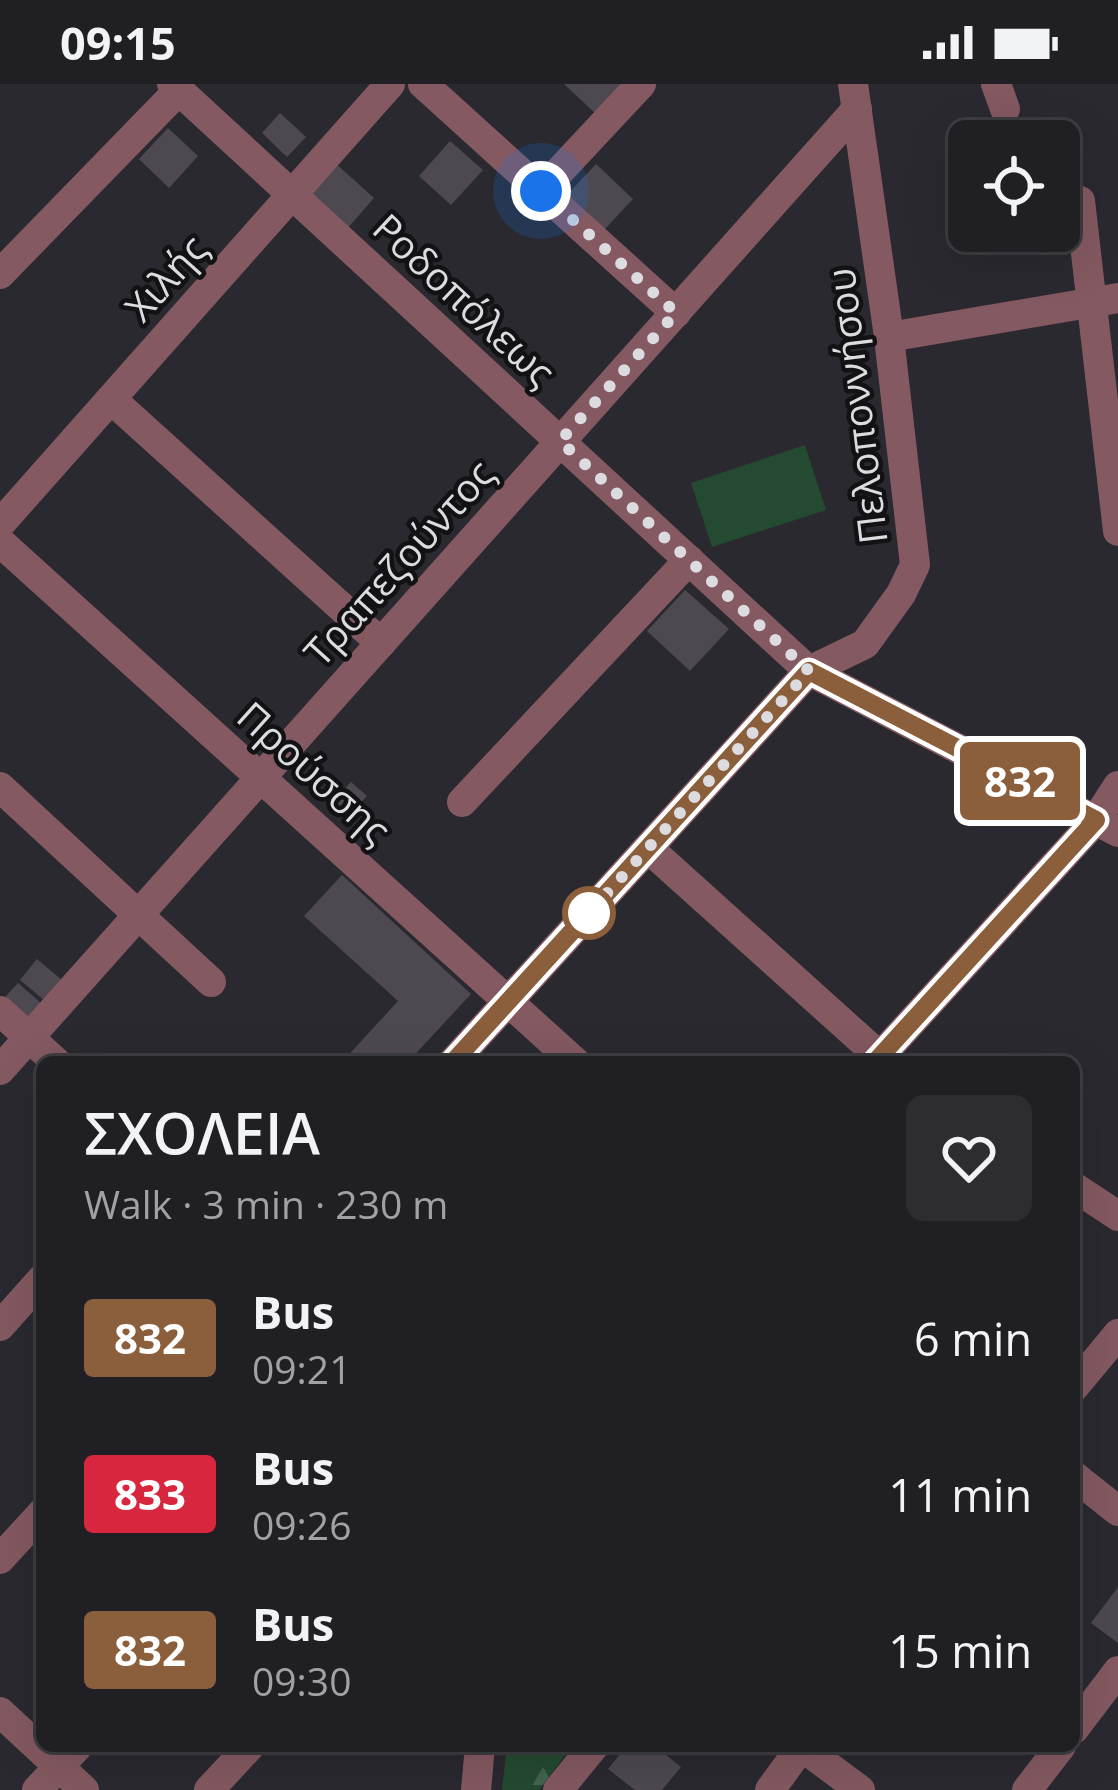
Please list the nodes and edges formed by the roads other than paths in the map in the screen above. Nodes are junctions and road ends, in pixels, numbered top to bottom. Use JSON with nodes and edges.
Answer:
{"nodes":[{"id":1,"x":390,"y":84,"type":"edge"},
{"id":2,"x":423,"y":84,"type":"edge"},
{"id":3,"x":641,"y":84,"type":"edge"},
{"id":4,"x":175,"y":87,"type":"edge"},
{"id":5,"x":855,"y":96,"type":"edge"},
{"id":6,"x":541,"y":191,"type":"junction"},
{"id":7,"x":292,"y":195,"type":"junction"},
{"id":8,"x":1080,"y":201,"type":"edge"},
{"id":9,"x":0,"y":274,"type":"edge"},
{"id":10,"x":1105,"y":300,"type":"edge"},
{"id":11,"x":676,"y":313,"type":"junction"},
{"id":12,"x":890,"y":337,"type":"junction"},
{"id":13,"x":111,"y":399,"type":"junction"},
{"id":14,"x":560,"y":441,"type":"junction"},
{"id":15,"x":0,"y":524,"type":"edge"},
{"id":16,"x":1118,"y":531,"type":"edge"},
{"id":17,"x":0,"y":542,"type":"edge"},
{"id":18,"x":689,"y":560,"type":"junction"},
{"id":19,"x":381,"y":643,"type":"junction"},
{"id":20,"x":809,"y":671,"type":"junction"},
{"id":21,"x":261,"y":778,"type":"junction"},
{"id":22,"x":1118,"y":786,"type":"edge"},
{"id":23,"x":0,"y":787,"type":"edge"},
{"id":24,"x":462,"y":802,"type":"dead end"},
{"id":25,"x":1107,"y":826,"type":"edge"},
{"id":26,"x":648,"y":848,"type":"junction"},
{"id":27,"x":139,"y":915,"type":"junction"},
{"id":28,"x":211,"y":982,"type":"dead end"},
{"id":29,"x":508,"y":1002,"type":"junction"},
{"id":30,"x":0,"y":1011,"type":"edge"},
{"id":31,"x":29,"y":1037,"type":"junction"},
{"id":32,"x":50,"y":1056,"type":"edge"},
{"id":33,"x":458,"y":1056,"type":"edge"},
{"id":34,"x":568,"y":1056,"type":"edge"},
{"id":35,"x":876,"y":1056,"type":"edge"},
{"id":36,"x":884,"y":1056,"type":"edge"},
{"id":37,"x":0,"y":1070,"type":"edge"},
{"id":38,"x":1080,"y":1190,"type":"edge"},
{"id":39,"x":1118,"y":1216,"type":"edge"},
{"id":40,"x":36,"y":1286,"type":"edge"},
{"id":41,"x":0,"y":1325,"type":"edge"},
{"id":42,"x":1118,"y":1334,"type":"edge"},
{"id":43,"x":1080,"y":1380,"type":"edge"},
{"id":44,"x":1080,"y":1481,"type":"edge"},
{"id":45,"x":1118,"y":1511,"type":"edge"},
{"id":46,"x":36,"y":1520,"type":"edge"},
{"id":47,"x":0,"y":1559,"type":"edge"},
{"id":48,"x":1118,"y":1671,"type":"edge"},
{"id":49,"x":0,"y":1712,"type":"edge"},
{"id":50,"x":1080,"y":1721,"type":"edge"},
{"id":51,"x":36,"y":1735,"type":"edge"},
{"id":52,"x":244,"y":1752,"type":"edge"},
{"id":53,"x":479,"y":1752,"type":"edge"},
{"id":54,"x":589,"y":1752,"type":"edge"},
{"id":55,"x":798,"y":1752,"type":"edge"},
{"id":56,"x":810,"y":1752,"type":"edge"},
{"id":57,"x":1056,"y":1752,"type":"edge"},
{"id":58,"x":69,"y":1756,"type":"edge"},
{"id":59,"x":38,"y":1790,"type":"edge"},
{"id":60,"x":84,"y":1790,"type":"edge"},
{"id":61,"x":209,"y":1790,"type":"edge"},
{"id":62,"x":476,"y":1790,"type":"edge"},
{"id":63,"x":558,"y":1790,"type":"edge"},
{"id":64,"x":770,"y":1790,"type":"edge"},
{"id":65,"x":860,"y":1790,"type":"edge"},
{"id":66,"x":1027,"y":1790,"type":"edge"}],
"edges":[{"from":1,"to":7,"type":"street","name":"Χιλής"},
{"from":2,"to":6,"type":"street"},
{"from":3,"to":6,"type":"street"},
{"from":4,"to":7,"type":"street","name":"Ροδοπόλεως"},
{"from":4,"to":9,"type":"street"},
{"from":5,"to":11,"type":"street","name":"Τραπεζούντος"},
{"from":5,"to":12,"type":"street","name":"Πελοποννήσου"},
{"from":6,"to":11,"type":"street"},
{"from":7,"to":13,"type":"street","name":"Χιλής"},
{"from":7,"to":14,"type":"street","name":"Ροδοπόλεως"},
{"from":8,"to":10,"type":"street"},
{"from":10,"to":12,"type":"street"},
{"from":10,"to":16,"type":"street"},
{"from":11,"to":14,"type":"street","name":"Τραπεζούντος"},
{"from":12,"to":20,"type":"street","name":"Πελοποννήσου"},
{"from":13,"to":15,"type":"street","name":"Χιλής"},
{"from":13,"to":19,"type":"street"},
{"from":14,"to":18,"type":"street","name":"Ροδοπόλεως"},
{"from":14,"to":19,"type":"street","name":"Τραπεζούντος"},
{"from":17,"to":21,"type":"street","name":"Προύσσης"},
{"from":18,"to":20,"type":"street","name":"Ροδοπόλεως"},
{"from":18,"to":24,"type":"street"},
{"from":19,"to":21,"type":"street","name":"Τραπεζούντος"},
{"from":20,"to":25,"type":"street","name":"Ροδοπόλεως"},
{"from":20,"to":26,"type":"street"},
{"from":21,"to":27,"type":"street","name":"Τραπεζούντος"},
{"from":21,"to":29,"type":"street","name":"Προύσσης"},
{"from":22,"to":25,"type":"street"},
{"from":23,"to":27,"type":"street"},
{"from":25,"to":36,"type":"street"},
{"from":26,"to":29,"type":"street"},
{"from":26,"to":35,"type":"street"},
{"from":27,"to":28,"type":"street"},
{"from":27,"to":31,"type":"street","name":"Τραπεζούντος"},
{"from":29,"to":33,"type":"street"},
{"from":29,"to":34,"type":"street","name":"Προύσσης"},
{"from":30,"to":31,"type":"street"},
{"from":31,"to":32,"type":"street"},
{"from":31,"to":37,"type":"street","name":"Τραπεζούντος"},
{"from":38,"to":39,"type":"street"},
{"from":40,"to":41,"type":"street"},
{"from":42,"to":43,"type":"street"},
{"from":44,"to":45,"type":"street"},
{"from":46,"to":47,"type":"street"},
{"from":48,"to":50,"type":"street"},
{"from":49,"to":51,"type":"street"},
{"from":52,"to":61,"type":"street"},
{"from":53,"to":62,"type":"street"},
{"from":54,"to":63,"type":"street"},
{"from":55,"to":64,"type":"street"},
{"from":56,"to":65,"type":"street"},
{"from":57,"to":66,"type":"street"},
{"from":58,"to":59,"type":"street"},
{"from":58,"to":60,"type":"street"}]}
